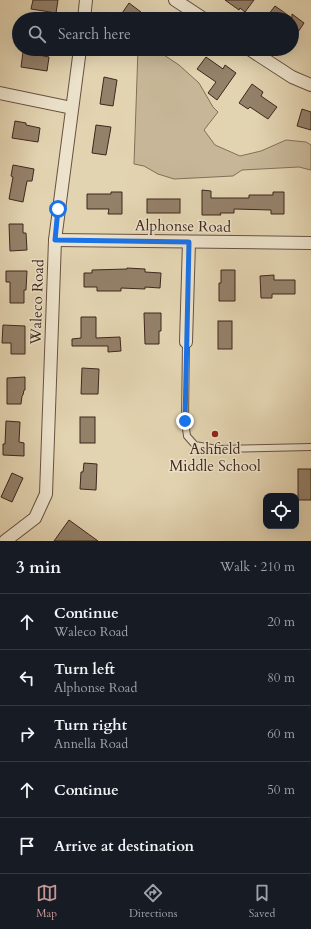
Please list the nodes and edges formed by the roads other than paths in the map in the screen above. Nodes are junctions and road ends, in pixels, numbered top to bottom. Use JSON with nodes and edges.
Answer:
{"nodes":[{"id":1,"x":86,"y":0,"type":"edge"},
{"id":2,"x":175,"y":0,"type":"edge"},
{"id":3,"x":85,"y":12,"type":"edge"},
{"id":4,"x":193,"y":12,"type":"edge"},
{"id":5,"x":79,"y":56,"type":"edge"},
{"id":6,"x":260,"y":56,"type":"edge"},
{"id":7,"x":311,"y":85,"type":"edge"},
{"id":8,"x":0,"y":93,"type":"edge"},
{"id":9,"x":72,"y":108,"type":"junction"},
{"id":10,"x":55,"y":240,"type":"junction"},
{"id":11,"x":189,"y":242,"type":"junction"},
{"id":12,"x":311,"y":243,"type":"edge"},
{"id":13,"x":186,"y":342,"type":"joint"},
{"id":14,"x":311,"y":447,"type":"edge"},
{"id":15,"x":5,"y":541,"type":"edge"}],
"edges":[{"from":1,"to":3,"type":"street"},
{"from":2,"to":4,"type":"street"},
{"from":5,"to":9,"type":"street","name":"Waleco Road"},
{"from":6,"to":7,"type":"street"},
{"from":8,"to":9,"type":"street"},
{"from":9,"to":10,"type":"street","name":"Waleco Road"},
{"from":10,"to":11,"type":"street","name":"Alphonse Road"},
{"from":10,"to":15,"type":"street","name":"Waleco Road"},
{"from":11,"to":12,"type":"street","name":"Alphonse Road"},
{"from":11,"to":13,"type":"street"},
{"from":13,"to":14,"type":"lane"}]}
